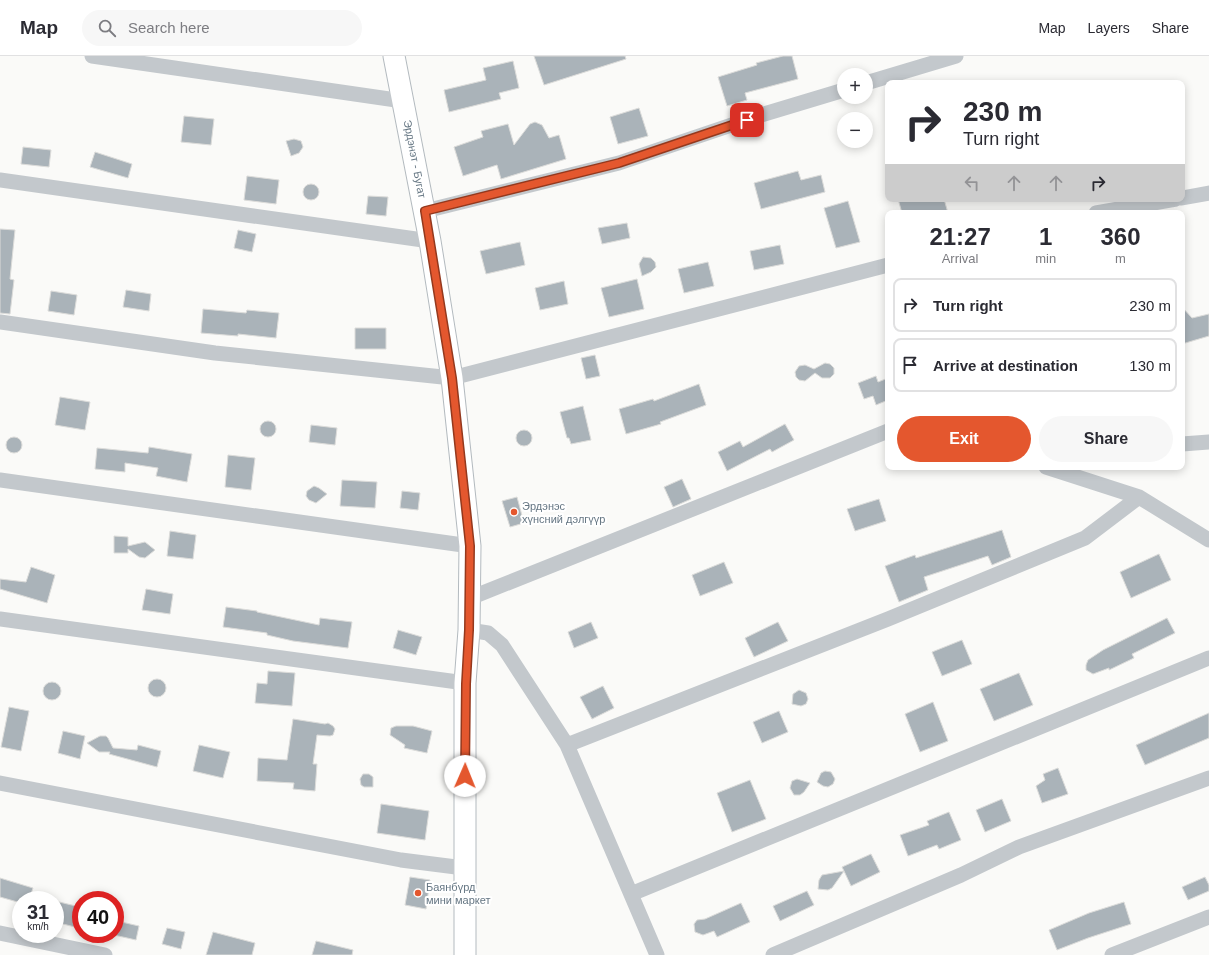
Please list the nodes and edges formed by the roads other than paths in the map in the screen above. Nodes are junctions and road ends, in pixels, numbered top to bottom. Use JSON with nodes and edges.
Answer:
{"nodes":[{"id":1,"x":92,"y":56,"type":"edge"},
{"id":2,"x":394,"y":56,"type":"edge"},
{"id":3,"x":956,"y":56,"type":"edge"},
{"id":4,"x":873,"y":81,"type":"edge"},
{"id":5,"x":837,"y":92,"type":"edge"},
{"id":6,"x":404,"y":101,"type":"junction"},
{"id":7,"x":0,"y":180,"type":"edge"},
{"id":8,"x":1209,"y":193,"type":"edge"},
{"id":9,"x":1185,"y":197,"type":"edge"},
{"id":10,"x":1159,"y":202,"type":"edge"},
{"id":11,"x":1113,"y":210,"type":"edge"},
{"id":12,"x":425,"y":211,"type":"junction"},
{"id":13,"x":430,"y":241,"type":"junction"},
{"id":14,"x":885,"y":266,"type":"edge"},
{"id":15,"x":0,"y":322,"type":"edge"},
{"id":16,"x":452,"y":378,"type":"junction"},
{"id":17,"x":885,"y":432,"type":"edge"},
{"id":18,"x":1209,"y":442,"type":"edge"},
{"id":19,"x":1185,"y":444,"type":"edge"},
{"id":20,"x":1055,"y":470,"type":"edge"},
{"id":21,"x":0,"y":480,"type":"edge"},
{"id":22,"x":1139,"y":497,"type":"junction"},
{"id":23,"x":1209,"y":540,"type":"edge"},
{"id":24,"x":470,"y":546,"type":"junction"},
{"id":25,"x":470,"y":598,"type":"junction"},
{"id":26,"x":0,"y":619,"type":"edge"},
{"id":27,"x":469,"y":630,"type":"junction"},
{"id":28,"x":1209,"y":658,"type":"edge"},
{"id":29,"x":466,"y":684,"type":"junction"},
{"id":30,"x":567,"y":745,"type":"junction"},
{"id":31,"x":1209,"y":778,"type":"edge"},
{"id":32,"x":0,"y":783,"type":"edge"},
{"id":33,"x":464,"y":868,"type":"junction"},
{"id":34,"x":631,"y":894,"type":"junction"},
{"id":35,"x":1209,"y":917,"type":"edge"},
{"id":36,"x":0,"y":933,"type":"edge"},
{"id":37,"x":105,"y":955,"type":"edge"},
{"id":38,"x":465,"y":955,"type":"edge"},
{"id":39,"x":657,"y":955,"type":"edge"},
{"id":40,"x":773,"y":955,"type":"edge"},
{"id":41,"x":1112,"y":955,"type":"edge"}],
"edges":[{"from":1,"to":6,"type":"street"},
{"from":2,"to":6,"type":"street","name":"Эрдэнэт - Бугат"},
{"from":3,"to":4,"type":"street"},
{"from":5,"to":12,"type":"street"},
{"from":6,"to":12,"type":"street","name":"Эрдэнэт - Бугат"},
{"from":7,"to":13,"type":"street"},
{"from":8,"to":9,"type":"street"},
{"from":10,"to":11,"type":"street"},
{"from":12,"to":13,"type":"street","name":"Эрдэнэт - Бугат"},
{"from":13,"to":16,"type":"street","name":"Эрдэнэт - Бугат"},
{"from":14,"to":16,"type":"street"},
{"from":15,"to":16,"type":"street"},
{"from":16,"to":24,"type":"street","name":"Эрдэнэт - Бугат"},
{"from":17,"to":25,"type":"street"},
{"from":18,"to":19,"type":"street"},
{"from":20,"to":22,"type":"street"},
{"from":21,"to":24,"type":"street"},
{"from":22,"to":23,"type":"street"},
{"from":22,"to":30,"type":"street"},
{"from":24,"to":25,"type":"street","name":"Эрдэнэт - Бугат"},
{"from":25,"to":27,"type":"street","name":"Эрдэнэт - Бугат"},
{"from":26,"to":29,"type":"street"},
{"from":27,"to":29,"type":"street","name":"Эрдэнэт - Бугат"},
{"from":27,"to":30,"type":"street"},
{"from":28,"to":34,"type":"street"},
{"from":29,"to":33,"type":"street","name":"Эрдэнэт - Бугат"},
{"from":30,"to":34,"type":"street"},
{"from":31,"to":40,"type":"street"},
{"from":32,"to":33,"type":"street"},
{"from":33,"to":38,"type":"street","name":"Эрдэнэт - Бугат"},
{"from":34,"to":39,"type":"street"},
{"from":35,"to":41,"type":"street"},
{"from":36,"to":37,"type":"street"}]}
